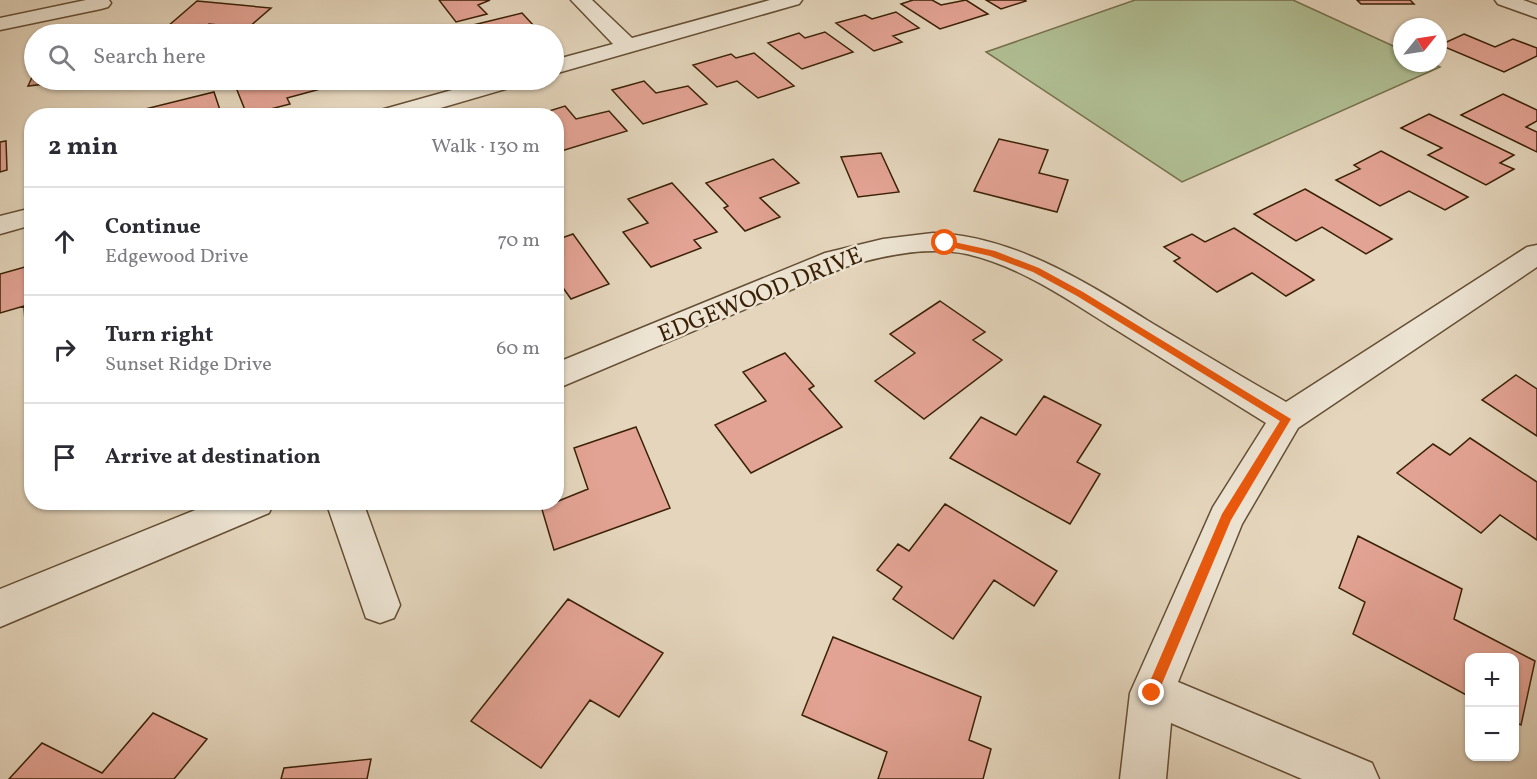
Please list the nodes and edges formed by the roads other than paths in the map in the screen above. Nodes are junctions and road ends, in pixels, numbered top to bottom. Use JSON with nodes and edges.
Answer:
{"nodes":[{"id":1,"x":581,"y":0,"type":"edge"},
{"id":2,"x":792,"y":0,"type":"edge"},
{"id":3,"x":1506,"y":0,"type":"edge"},
{"id":4,"x":101,"y":3,"type":"dead end"},
{"id":5,"x":1537,"y":12,"type":"edge"},
{"id":6,"x":0,"y":24,"type":"edge"},
{"id":7,"x":628,"y":46,"type":"junction"},
{"id":8,"x":564,"y":64,"type":"edge"},
{"id":9,"x":476,"y":90,"type":"edge"},
{"id":10,"x":413,"y":108,"type":"edge"},
{"id":11,"x":24,"y":218,"type":"edge"},
{"id":12,"x":0,"y":225,"type":"edge"},
{"id":13,"x":1537,"y":254,"type":"edge"},
{"id":14,"x":564,"y":374,"type":"edge"},
{"id":15,"x":1286,"y":419,"type":"junction"},
{"id":16,"x":237,"y":510,"type":"edge"},
{"id":17,"x":347,"y":510,"type":"edge"},
{"id":18,"x":380,"y":605,"type":"dead end"},
{"id":19,"x":0,"y":608,"type":"edge"},
{"id":20,"x":1152,"y":693,"type":"junction"},
{"id":21,"x":1143,"y":779,"type":"edge"},
{"id":22,"x":1356,"y":779,"type":"edge"}],
"edges":[{"from":1,"to":7,"type":"street"},
{"from":2,"to":7,"type":"street"},
{"from":3,"to":5,"type":"street"},
{"from":4,"to":6,"type":"street"},
{"from":7,"to":8,"type":"street"},
{"from":9,"to":10,"type":"street"},
{"from":11,"to":12,"type":"street"},
{"from":13,"to":15,"type":"street"},
{"from":14,"to":15,"type":"street","name":"EDGEWOOD DRIVE"},
{"from":15,"to":20,"type":"street"},
{"from":16,"to":19,"type":"street"},
{"from":17,"to":18,"type":"street"},
{"from":20,"to":21,"type":"street"},
{"from":20,"to":22,"type":"street"}]}
